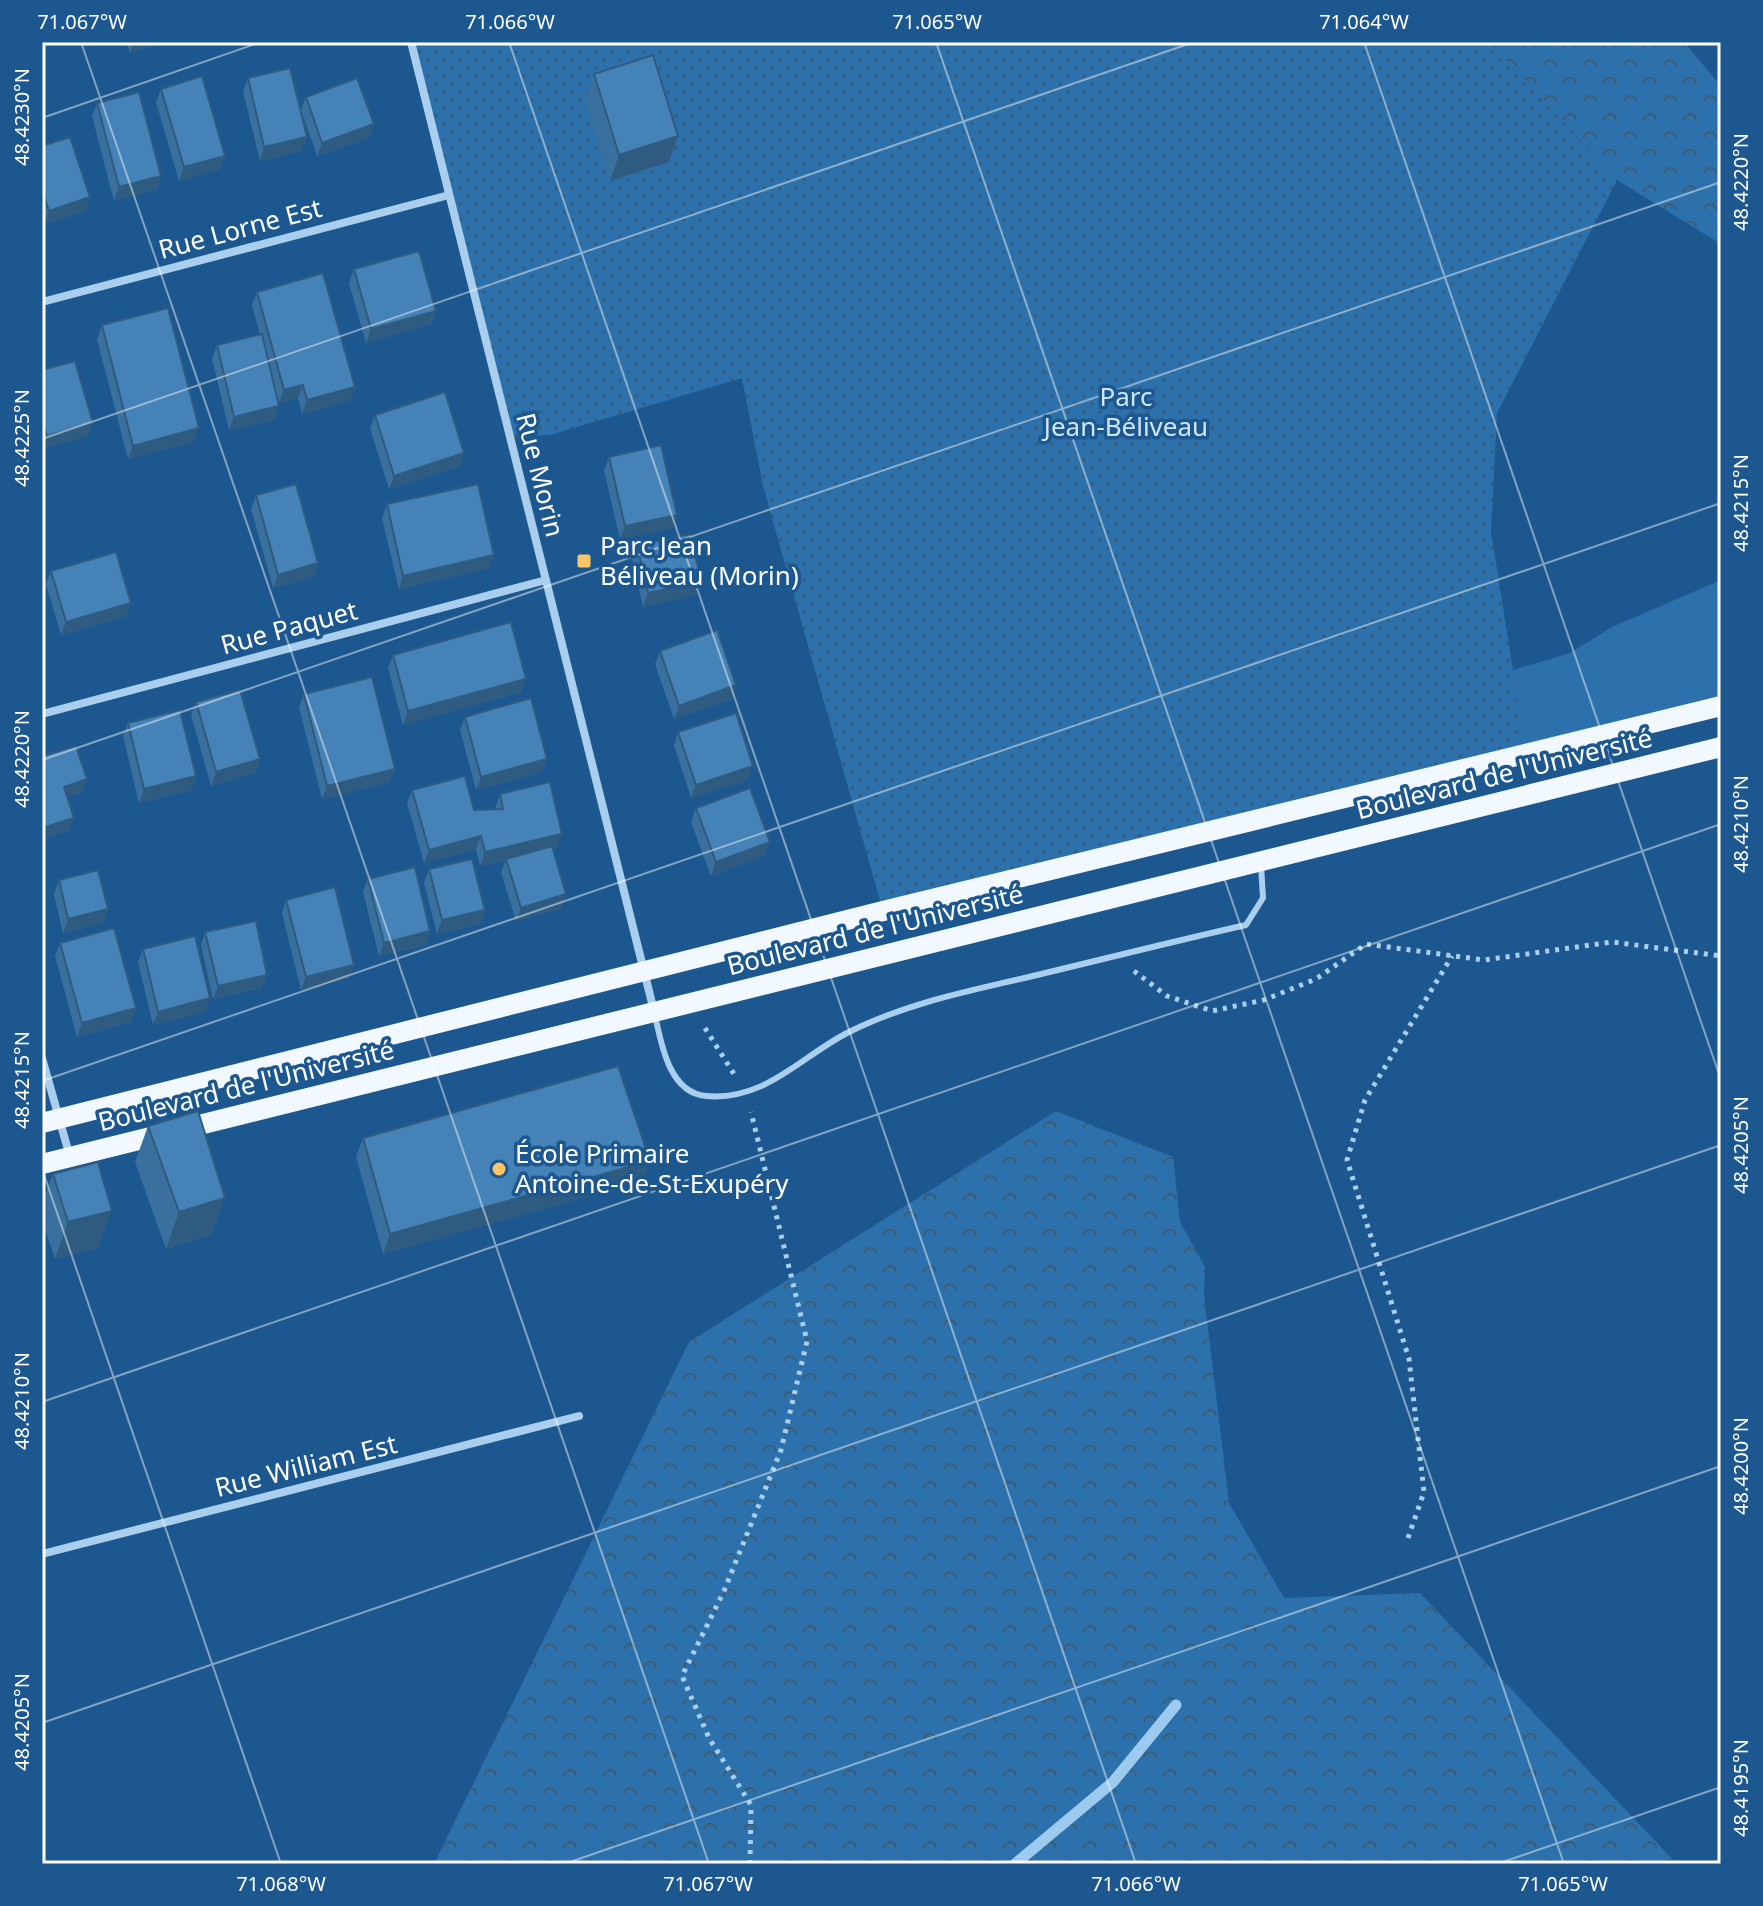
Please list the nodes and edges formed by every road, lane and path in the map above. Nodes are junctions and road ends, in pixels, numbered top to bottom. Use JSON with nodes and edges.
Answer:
{"nodes":[{"id":1,"x":411,"y":42,"type":"edge"},
{"id":2,"x":449,"y":195,"type":"junction"},
{"id":3,"x":42,"y":302,"type":"edge"},
{"id":4,"x":546,"y":580,"type":"junction"},
{"id":5,"x":1721,"y":706,"type":"edge"},
{"id":6,"x":42,"y":714,"type":"edge"},
{"id":7,"x":1721,"y":747,"type":"edge"},
{"id":8,"x":1261,"y":863,"type":"junction"},
{"id":9,"x":1115,"y":954,"type":"junction"},
{"id":10,"x":1452,"y":956,"type":"junction"},
{"id":11,"x":1721,"y":956,"type":"edge"},
{"id":12,"x":644,"y":972,"type":"junction"},
{"id":13,"x":654,"y":1011,"type":"junction"},
{"id":14,"x":702,"y":1022,"type":"dead end"},
{"id":15,"x":42,"y":1058,"type":"edge"},
{"id":16,"x":746,"y":1093,"type":"junction"},
{"id":17,"x":50,"y":1121,"type":"edge"},
{"id":18,"x":70,"y":1157,"type":"junction"},
{"id":19,"x":42,"y":1164,"type":"edge"},
{"id":20,"x":579,"y":1416,"type":"dead end"},
{"id":21,"x":1408,"y":1538,"type":"dead end"},
{"id":22,"x":42,"y":1554,"type":"edge"},
{"id":23,"x":750,"y":1864,"type":"edge"}],
"edges":[{"from":1,"to":2,"type":"street","name":"Rue Morin"},
{"from":2,"to":3,"type":"street","name":"Rue Lorne Est"},
{"from":2,"to":4,"type":"street","name":"Rue Morin"},
{"from":4,"to":6,"type":"street","name":"Rue Paquet"},
{"from":4,"to":12,"type":"street","name":"Rue Morin"},
{"from":5,"to":12,"type":"main road","name":"Boulevard de l'Université"},
{"from":7,"to":8,"type":"main road","name":"Boulevard de l'Université"},
{"from":8,"to":9,"type":"lane"},
{"from":8,"to":13,"type":"main road","name":"Boulevard de l'Université"},
{"from":9,"to":10,"type":"path"},
{"from":9,"to":16,"type":"lane"},
{"from":10,"to":11,"type":"path"},
{"from":10,"to":21,"type":"path"},
{"from":12,"to":13,"type":"street","name":"Rue Morin"},
{"from":12,"to":17,"type":"main road","name":"Boulevard de l'Université"},
{"from":13,"to":16,"type":"lane"},
{"from":13,"to":18,"type":"main road","name":"Boulevard de l'Université"},
{"from":14,"to":16,"type":"path"},
{"from":15,"to":17,"type":"street"},
{"from":16,"to":23,"type":"path"},
{"from":17,"to":18,"type":"street"},
{"from":18,"to":19,"type":"main road","name":"Boulevard de l'Université"},
{"from":20,"to":22,"type":"street","name":"Rue William Est"}]}
